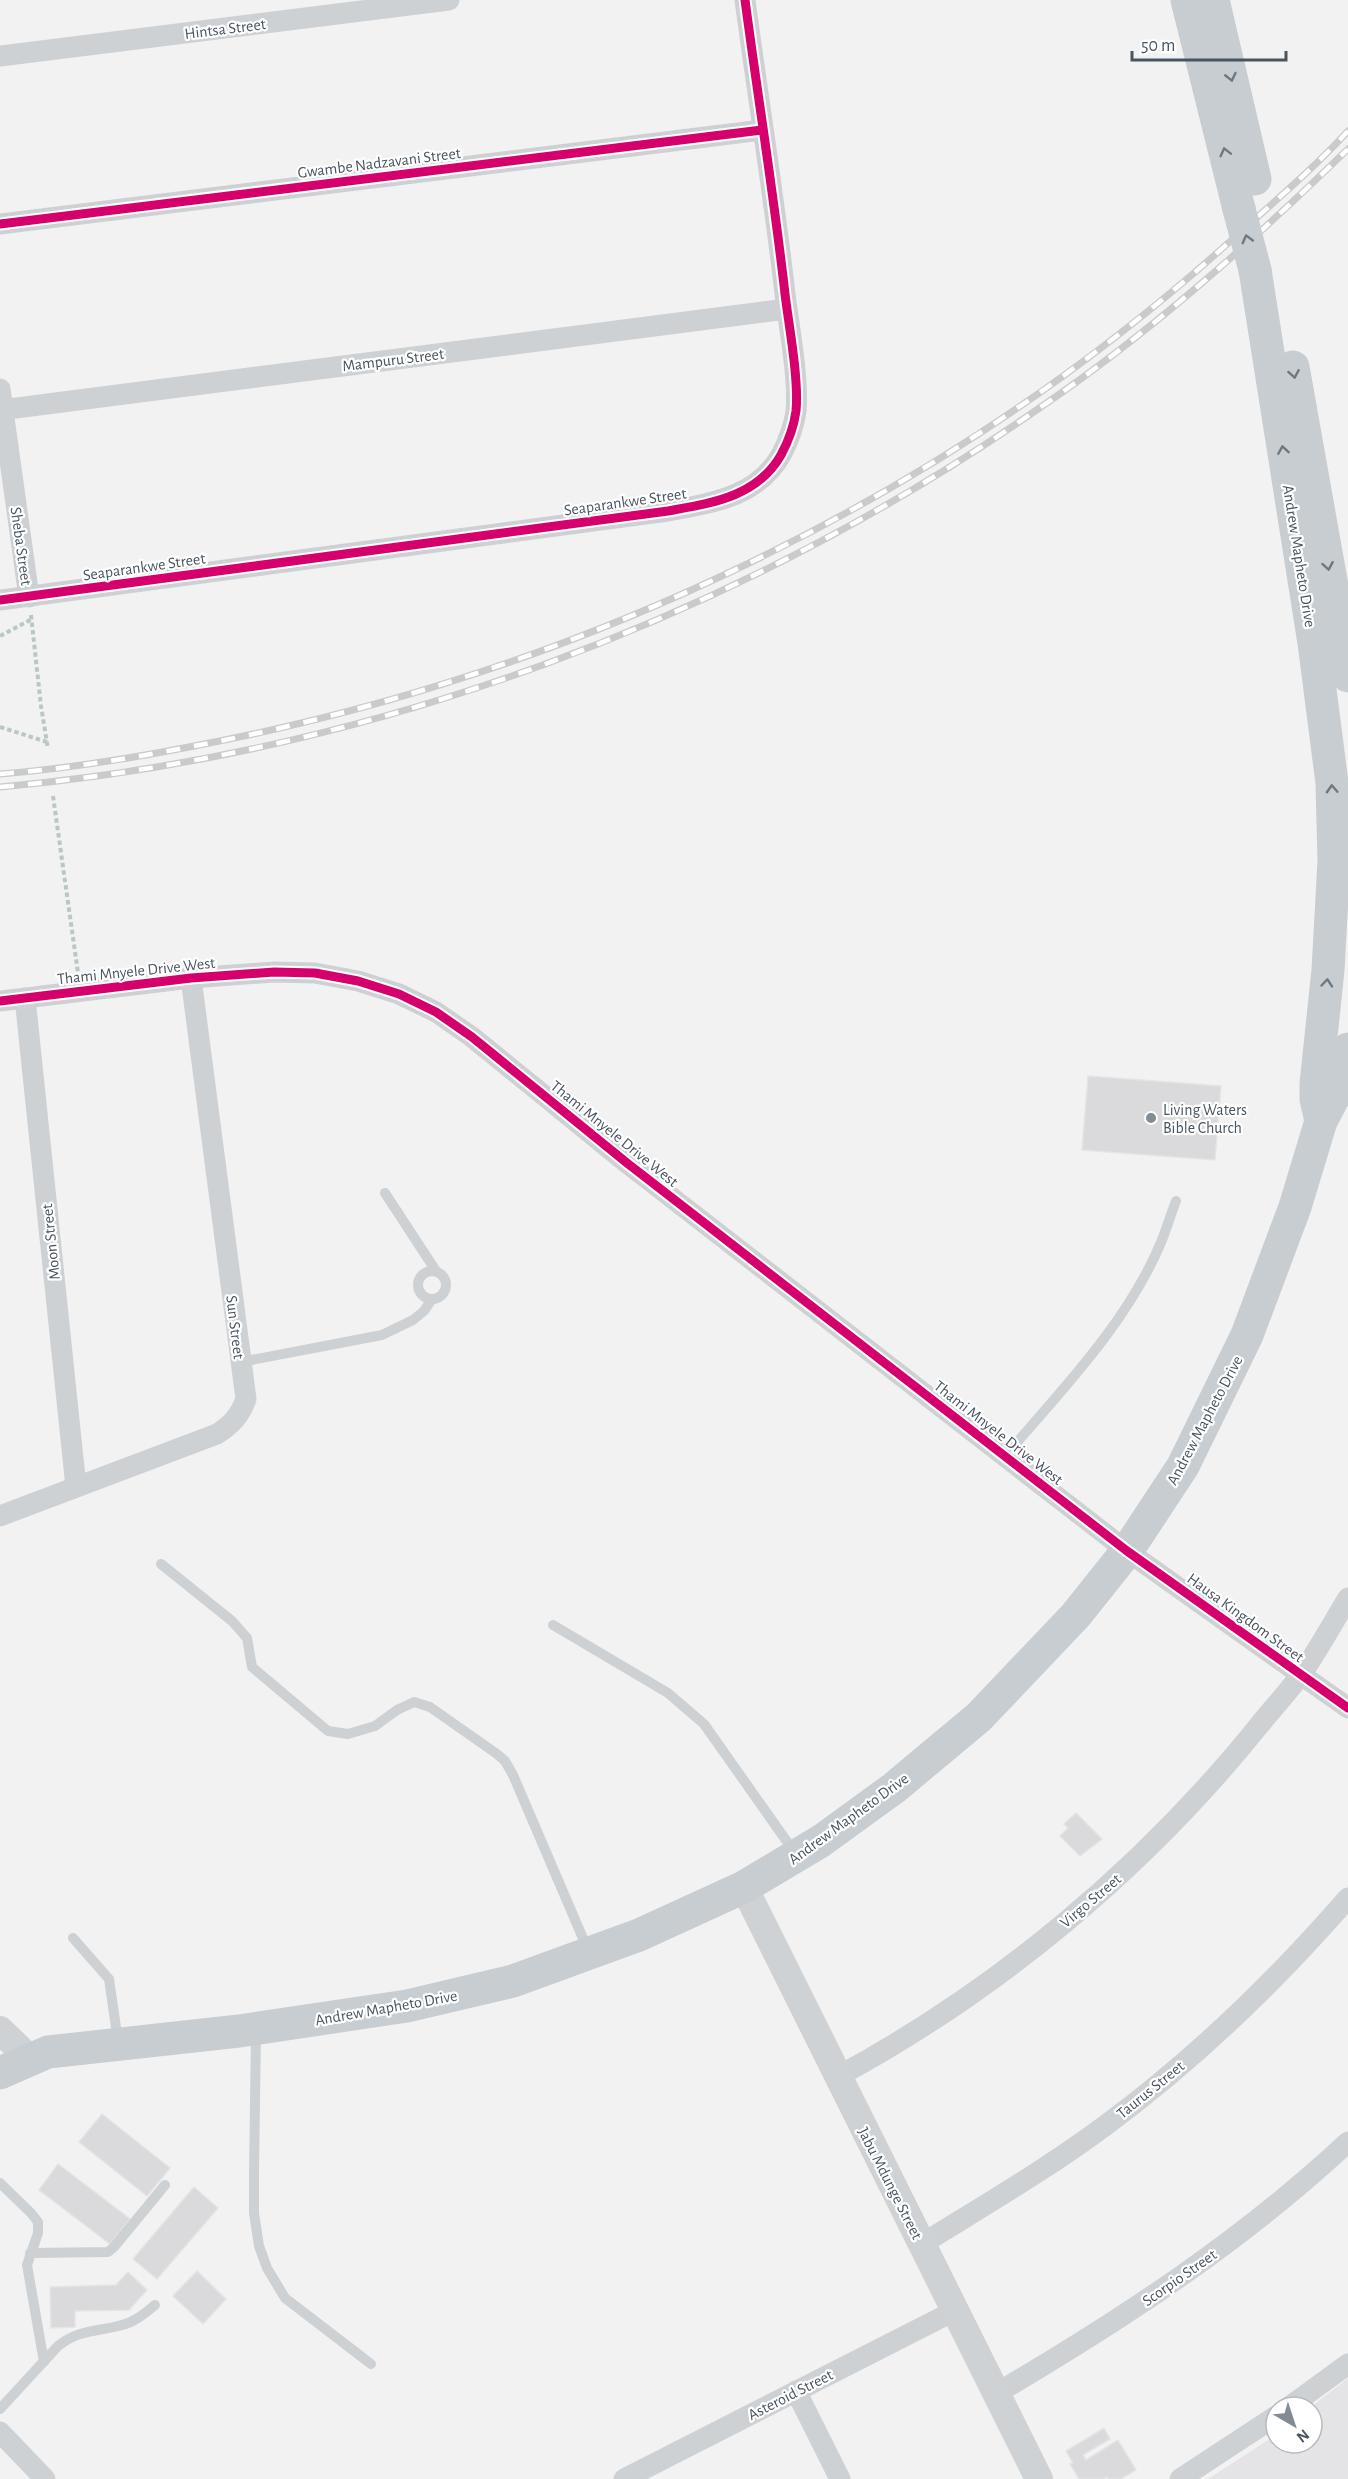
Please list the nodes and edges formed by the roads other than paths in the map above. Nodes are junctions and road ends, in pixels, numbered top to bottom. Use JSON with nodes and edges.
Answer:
{"nodes":[{"id":1,"x":449,"y":0,"type":"edge"},
{"id":2,"x":745,"y":0,"type":"edge"},
{"id":3,"x":1187,"y":0,"type":"edge"},
{"id":4,"x":1213,"y":0,"type":"edge"},
{"id":5,"x":0,"y":56,"type":"edge"},
{"id":6,"x":762,"y":130,"type":"junction"},
{"id":7,"x":1249,"y":205,"type":"junction"},
{"id":8,"x":0,"y":224,"type":"edge"},
{"id":9,"x":1265,"y":262,"type":"junction"},
{"id":10,"x":787,"y":309,"type":"junction"},
{"id":11,"x":1,"y":403,"type":"edge"},
{"id":12,"x":29,"y":597,"type":"junction"},
{"id":13,"x":0,"y":600,"type":"edge"},
{"id":14,"x":1348,"y":676,"type":"edge"},
{"id":15,"x":191,"y":978,"type":"junction"},
{"id":16,"x":25,"y":998,"type":"junction"},
{"id":17,"x":0,"y":1001,"type":"edge"},
{"id":18,"x":1339,"y":1046,"type":"edge"},
{"id":19,"x":385,"y":1193,"type":"dead end"},
{"id":20,"x":1176,"y":1201,"type":"dead end"},
{"id":21,"x":436,"y":1271,"type":"junction"},
{"id":22,"x":432,"y":1299,"type":"junction"},
{"id":23,"x":241,"y":1362,"type":"junction"},
{"id":24,"x":1005,"y":1456,"type":"junction"},
{"id":25,"x":76,"y":1486,"type":"junction"},
{"id":26,"x":0,"y":1516,"type":"edge"},
{"id":27,"x":1127,"y":1551,"type":"junction"},
{"id":28,"x":161,"y":1564,"type":"dead end"},
{"id":29,"x":1348,"y":1598,"type":"edge"},
{"id":30,"x":553,"y":1625,"type":"dead end"},
{"id":31,"x":1300,"y":1675,"type":"junction"},
{"id":32,"x":1348,"y":1708,"type":"edge"},
{"id":33,"x":797,"y":1856,"type":"junction"},
{"id":34,"x":744,"y":1887,"type":"junction"},
{"id":35,"x":1348,"y":1898,"type":"edge"},
{"id":36,"x":74,"y":1938,"type":"dead end"},
{"id":37,"x":589,"y":1953,"type":"junction"},
{"id":38,"x":256,"y":2028,"type":"junction"},
{"id":39,"x":0,"y":2030,"type":"edge"},
{"id":40,"x":118,"y":2043,"type":"junction"},
{"id":41,"x":30,"y":2059,"type":"junction"},
{"id":42,"x":0,"y":2073,"type":"edge"},
{"id":43,"x":837,"y":2077,"type":"junction"},
{"id":44,"x":1348,"y":2142,"type":"edge"},
{"id":45,"x":0,"y":2183,"type":"edge"},
{"id":46,"x":165,"y":2184,"type":"dead end"},
{"id":47,"x":922,"y":2244,"type":"junction"},
{"id":48,"x":30,"y":2253,"type":"junction"},
{"id":49,"x":155,"y":2305,"type":"dead end"},
{"id":50,"x":956,"y":2310,"type":"junction"},
{"id":51,"x":44,"y":2362,"type":"junction"},
{"id":52,"x":370,"y":2364,"type":"dead end"},
{"id":53,"x":1348,"y":2364,"type":"edge"},
{"id":54,"x":796,"y":2391,"type":"junction"},
{"id":55,"x":997,"y":2393,"type":"junction"},
{"id":56,"x":1305,"y":2395,"type":"edge"},
{"id":57,"x":0,"y":2409,"type":"edge"},
{"id":58,"x":1264,"y":2424,"type":"edge"},
{"id":59,"x":0,"y":2432,"type":"edge"},
{"id":60,"x":652,"y":2473,"type":"edge"},
{"id":61,"x":45,"y":2479,"type":"edge"},
{"id":62,"x":624,"y":2479,"type":"edge"},
{"id":63,"x":840,"y":2479,"type":"edge"},
{"id":64,"x":1040,"y":2479,"type":"edge"},
{"id":65,"x":1180,"y":2479,"type":"edge"}],
"edges":[{"from":1,"to":5,"type":"street","name":"Hintsa Street"},
{"from":2,"to":6,"type":"street","name":"Seaparankwe Street"},
{"from":7,"to":3,"type":"main road","name":"Andrew Mapheto Drive","one_way":true},
{"from":4,"to":7,"type":"main road","name":"Andrew Mapheto Drive","one_way":true},
{"from":6,"to":8,"type":"street","name":"Gwambe Nadzavani Street"},
{"from":6,"to":10,"type":"street","name":"Seaparankwe Street"},
{"from":7,"to":9,"type":"main road","name":"Andrew Mapheto Drive","bridge":true},
{"from":9,"to":14,"type":"main road","name":"Andrew Mapheto Drive","one_way":true},
{"from":18,"to":9,"type":"main road","name":"Andrew Mapheto Drive","one_way":true},
{"from":10,"to":11,"type":"street","name":"Mampuru Street"},
{"from":10,"to":12,"type":"street","name":"Seaparankwe Street"},
{"from":11,"to":12,"type":"street","name":"Sheba Street"},
{"from":12,"to":13,"type":"street","name":"Seaparankwe Street"},
{"from":15,"to":16,"type":"street","name":"Thami Mnyele Drive West"},
{"from":15,"to":23,"type":"street","name":"Sun Street"},
{"from":15,"to":24,"type":"street","name":"Thami Mnyele Drive West"},
{"from":16,"to":17,"type":"street","name":"Thami Mnyele Drive West"},
{"from":16,"to":25,"type":"street","name":"Moon Street"},
{"from":18,"to":27,"type":"main road","name":"Andrew Mapheto Drive"},
{"from":19,"to":21,"type":"lane"},
{"from":20,"to":24,"type":"lane"},
{"from":21,"to":22,"type":"lane"},
{"from":21,"to":22,"type":"lane"},
{"from":22,"to":23,"type":"lane"},
{"from":23,"to":25,"type":"street","name":"Sun Street"},
{"from":24,"to":27,"type":"street","name":"Thami Mnyele Drive West"},
{"from":25,"to":26,"type":"street","name":"Sun Street"},
{"from":27,"to":31,"type":"street","name":"Hausa Kingdom Street"},
{"from":27,"to":33,"type":"main road","name":"Andrew Mapheto Drive"},
{"from":28,"to":37,"type":"lane"},
{"from":29,"to":31,"type":"street","name":"Virgo Street"},
{"from":30,"to":33,"type":"lane"},
{"from":31,"to":32,"type":"street","name":"Hausa Kingdom Street"},
{"from":31,"to":43,"type":"street","name":"Virgo Street"},
{"from":33,"to":34,"type":"main road","name":"Andrew Mapheto Drive"},
{"from":34,"to":37,"type":"main road","name":"Andrew Mapheto Drive"},
{"from":34,"to":43,"type":"street","name":"Jabu Mdunge Street"},
{"from":35,"to":47,"type":"street","name":"Taurus Street"},
{"from":36,"to":40,"type":"lane"},
{"from":37,"to":38,"type":"main road","name":"Andrew Mapheto Drive"},
{"from":38,"to":40,"type":"main road","name":"Andrew Mapheto Drive"},
{"from":38,"to":52,"type":"lane"},
{"from":39,"to":41,"type":"street"},
{"from":40,"to":41,"type":"main road","name":"Andrew Mapheto Drive"},
{"from":41,"to":42,"type":"main road","name":"Andrew Mapheto Drive"},
{"from":43,"to":47,"type":"street","name":"Jabu Mdunge Street"},
{"from":44,"to":55,"type":"street","name":"Scorpio Street"},
{"from":45,"to":48,"type":"lane"},
{"from":46,"to":48,"type":"lane"},
{"from":47,"to":50,"type":"street","name":"Jabu Mdunge Street"},
{"from":48,"to":51,"type":"lane"},
{"from":49,"to":51,"type":"lane"},
{"from":50,"to":54,"type":"street","name":"Asteroid Street"},
{"from":50,"to":55,"type":"street","name":"Jabu Mdunge Street"},
{"from":51,"to":57,"type":"lane"},
{"from":53,"to":56,"type":"street"},
{"from":54,"to":60,"type":"street","name":"Asteroid Street"},
{"from":54,"to":63,"type":"street"},
{"from":55,"to":64,"type":"street","name":"Jabu Mdunge Street"},
{"from":58,"to":65,"type":"street"},
{"from":59,"to":61,"type":"street"},
{"from":60,"to":62,"type":"street","name":"Asteroid Street"}]}
